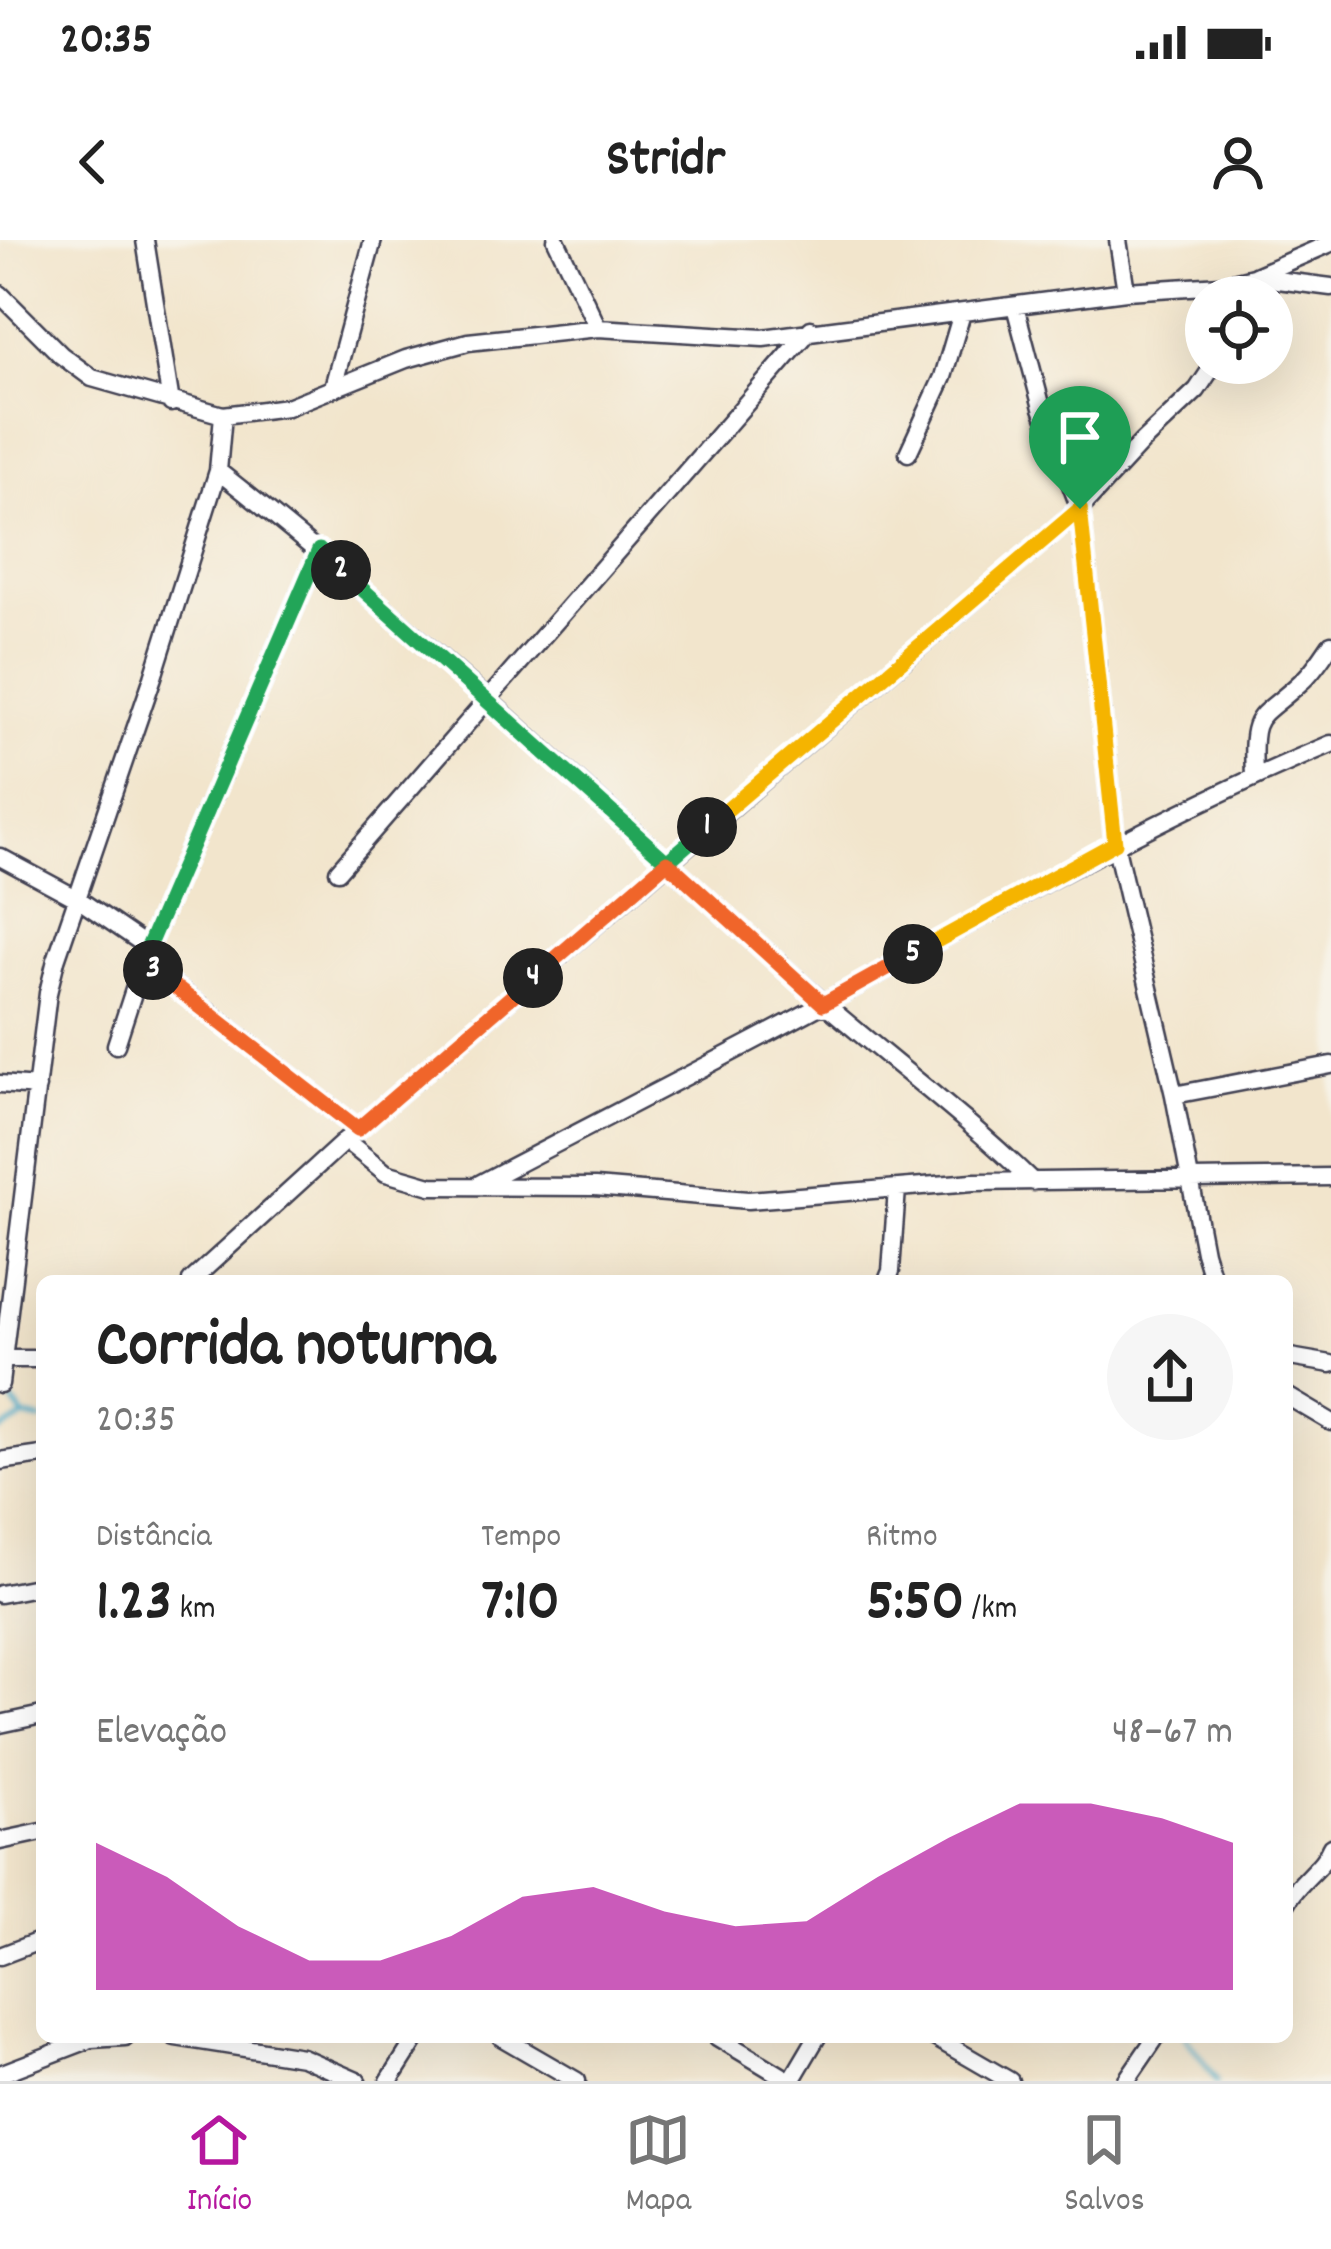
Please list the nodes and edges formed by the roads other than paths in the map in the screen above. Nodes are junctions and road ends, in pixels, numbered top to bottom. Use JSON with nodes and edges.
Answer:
{"nodes":[{"id":1,"x":146,"y":240,"type":"edge"},
{"id":2,"x":373,"y":240,"type":"edge"},
{"id":3,"x":556,"y":240,"type":"edge"},
{"id":4,"x":1118,"y":240,"type":"edge"},
{"id":5,"x":1331,"y":243,"type":"edge"},
{"id":6,"x":1254,"y":276,"type":"edge"},
{"id":7,"x":1293,"y":282,"type":"edge"},
{"id":8,"x":1331,"y":287,"type":"edge"},
{"id":9,"x":1126,"y":291,"type":"junction"},
{"id":10,"x":1185,"y":291,"type":"edge"},
{"id":11,"x":0,"y":294,"type":"edge"},
{"id":12,"x":1015,"y":306,"type":"junction"},
{"id":13,"x":962,"y":313,"type":"junction"},
{"id":14,"x":598,"y":328,"type":"junction"},
{"id":15,"x":811,"y":329,"type":"junction"},
{"id":16,"x":1201,"y":384,"type":"edge"},
{"id":17,"x":333,"y":387,"type":"junction"},
{"id":18,"x":171,"y":403,"type":"junction"},
{"id":19,"x":223,"y":415,"type":"junction"},
{"id":20,"x":908,"y":453,"type":"dead end"},
{"id":21,"x":218,"y":471,"type":"junction"},
{"id":22,"x":1080,"y":509,"type":"junction"},
{"id":23,"x":319,"y":550,"type":"junction"},
{"id":24,"x":1331,"y":644,"type":"edge"},
{"id":25,"x":485,"y":700,"type":"junction"},
{"id":26,"x":1331,"y":744,"type":"edge"},
{"id":27,"x":1254,"y":776,"type":"junction"},
{"id":28,"x":1115,"y":843,"type":"junction"},
{"id":29,"x":0,"y":857,"type":"edge"},
{"id":30,"x":667,"y":862,"type":"junction"},
{"id":31,"x":338,"y":872,"type":"dead end"},
{"id":32,"x":78,"y":899,"type":"junction"},
{"id":33,"x":146,"y":955,"type":"junction"},
{"id":34,"x":823,"y":1004,"type":"junction"},
{"id":35,"x":116,"y":1045,"type":"dead end"},
{"id":36,"x":1331,"y":1065,"type":"edge"},
{"id":37,"x":0,"y":1084,"type":"edge"},
{"id":38,"x":37,"y":1087,"type":"junction"},
{"id":39,"x":1174,"y":1095,"type":"junction"},
{"id":40,"x":351,"y":1134,"type":"junction"},
{"id":41,"x":1331,"y":1177,"type":"edge"},
{"id":42,"x":1191,"y":1181,"type":"junction"},
{"id":43,"x":1033,"y":1182,"type":"junction"},
{"id":44,"x":479,"y":1184,"type":"junction"},
{"id":45,"x":897,"y":1189,"type":"junction"},
{"id":46,"x":198,"y":1275,"type":"edge"},
{"id":47,"x":889,"y":1275,"type":"edge"},
{"id":48,"x":1212,"y":1275,"type":"edge"},
{"id":49,"x":4,"y":1293,"type":"edge"},
{"id":50,"x":4,"y":1359,"type":"junction"},
{"id":51,"x":36,"y":1360,"type":"edge"},
{"id":52,"x":1293,"y":1361,"type":"edge"},
{"id":53,"x":1331,"y":1364,"type":"edge"},
{"id":54,"x":0,"y":1384,"type":"edge"},
{"id":55,"x":1293,"y":1400,"type":"edge"},
{"id":56,"x":1331,"y":1422,"type":"edge"},
{"id":57,"x":36,"y":1456,"type":"edge"},
{"id":58,"x":0,"y":1461,"type":"edge"},
{"id":59,"x":36,"y":1587,"type":"edge"},
{"id":60,"x":0,"y":1594,"type":"edge"},
{"id":61,"x":36,"y":1716,"type":"edge"},
{"id":62,"x":0,"y":1724,"type":"edge"},
{"id":63,"x":36,"y":1833,"type":"edge"},
{"id":64,"x":0,"y":1841,"type":"edge"},
{"id":65,"x":1331,"y":1847,"type":"edge"},
{"id":66,"x":1331,"y":1874,"type":"edge"},
{"id":67,"x":1296,"y":1878,"type":"edge"},
{"id":68,"x":36,"y":1942,"type":"edge"},
{"id":69,"x":0,"y":1956,"type":"edge"},
{"id":70,"x":81,"y":2043,"type":"edge"},
{"id":71,"x":213,"y":2043,"type":"edge"},
{"id":72,"x":413,"y":2043,"type":"edge"},
{"id":73,"x":511,"y":2043,"type":"edge"},
{"id":74,"x":727,"y":2043,"type":"edge"},
{"id":75,"x":813,"y":2043,"type":"edge"},
{"id":76,"x":944,"y":2043,"type":"edge"},
{"id":77,"x":1152,"y":2043,"type":"edge"},
{"id":78,"x":0,"y":2074,"type":"edge"},
{"id":79,"x":358,"y":2081,"type":"edge"},
{"id":80,"x":389,"y":2081,"type":"edge"},
{"id":81,"x":577,"y":2081,"type":"edge"},
{"id":82,"x":791,"y":2081,"type":"edge"},
{"id":83,"x":1010,"y":2081,"type":"edge"},
{"id":84,"x":1126,"y":2081,"type":"edge"}],
"edges":[{"from":1,"to":18,"type":"street"},
{"from":2,"to":17,"type":"street"},
{"from":3,"to":14,"type":"street"},
{"from":4,"to":9,"type":"street"},
{"from":5,"to":6,"type":"street"},
{"from":7,"to":8,"type":"street"},
{"from":9,"to":10,"type":"street"},
{"from":9,"to":12,"type":"street"},
{"from":11,"to":18,"type":"street"},
{"from":12,"to":13,"type":"street"},
{"from":12,"to":22,"type":"street"},
{"from":13,"to":15,"type":"street"},
{"from":13,"to":20,"type":"street"},
{"from":14,"to":15,"type":"street"},
{"from":14,"to":17,"type":"street"},
{"from":15,"to":25,"type":"street"},
{"from":16,"to":22,"type":"street"},
{"from":17,"to":19,"type":"street"},
{"from":18,"to":19,"type":"street"},
{"from":19,"to":21,"type":"street"},
{"from":21,"to":23,"type":"street"},
{"from":21,"to":32,"type":"street"},
{"from":22,"to":28,"type":"street"},
{"from":22,"to":30,"type":"street"},
{"from":23,"to":25,"type":"street"},
{"from":23,"to":33,"type":"street"},
{"from":24,"to":27,"type":"street"},
{"from":25,"to":30,"type":"street"},
{"from":25,"to":31,"type":"street"},
{"from":26,"to":27,"type":"street"},
{"from":27,"to":28,"type":"street"},
{"from":28,"to":34,"type":"street"},
{"from":28,"to":39,"type":"street"},
{"from":29,"to":32,"type":"street"},
{"from":30,"to":34,"type":"street"},
{"from":30,"to":40,"type":"street"},
{"from":32,"to":33,"type":"street"},
{"from":32,"to":38,"type":"street"},
{"from":33,"to":35,"type":"street"},
{"from":33,"to":40,"type":"street"},
{"from":34,"to":43,"type":"street"},
{"from":34,"to":44,"type":"street"},
{"from":36,"to":39,"type":"street"},
{"from":37,"to":38,"type":"street"},
{"from":38,"to":49,"type":"street"},
{"from":39,"to":42,"type":"street"},
{"from":40,"to":44,"type":"street"},
{"from":40,"to":46,"type":"street"},
{"from":41,"to":42,"type":"street"},
{"from":42,"to":43,"type":"street"},
{"from":42,"to":48,"type":"street"},
{"from":43,"to":45,"type":"street"},
{"from":44,"to":45,"type":"street"},
{"from":45,"to":47,"type":"street"},
{"from":49,"to":50,"type":"street"},
{"from":50,"to":51,"type":"street"},
{"from":50,"to":54,"type":"street"},
{"from":52,"to":53,"type":"street"},
{"from":55,"to":56,"type":"street"},
{"from":57,"to":58,"type":"street"},
{"from":59,"to":60,"type":"street"},
{"from":61,"to":62,"type":"street"},
{"from":63,"to":64,"type":"street"},
{"from":65,"to":67,"type":"street"},
{"from":66,"to":67,"type":"street"},
{"from":68,"to":69,"type":"street"},
{"from":70,"to":78,"type":"street"},
{"from":71,"to":79,"type":"street"},
{"from":72,"to":80,"type":"street"},
{"from":73,"to":81,"type":"street"},
{"from":74,"to":82,"type":"street"},
{"from":75,"to":82,"type":"street"},
{"from":76,"to":83,"type":"street"},
{"from":77,"to":84,"type":"street"}]}
